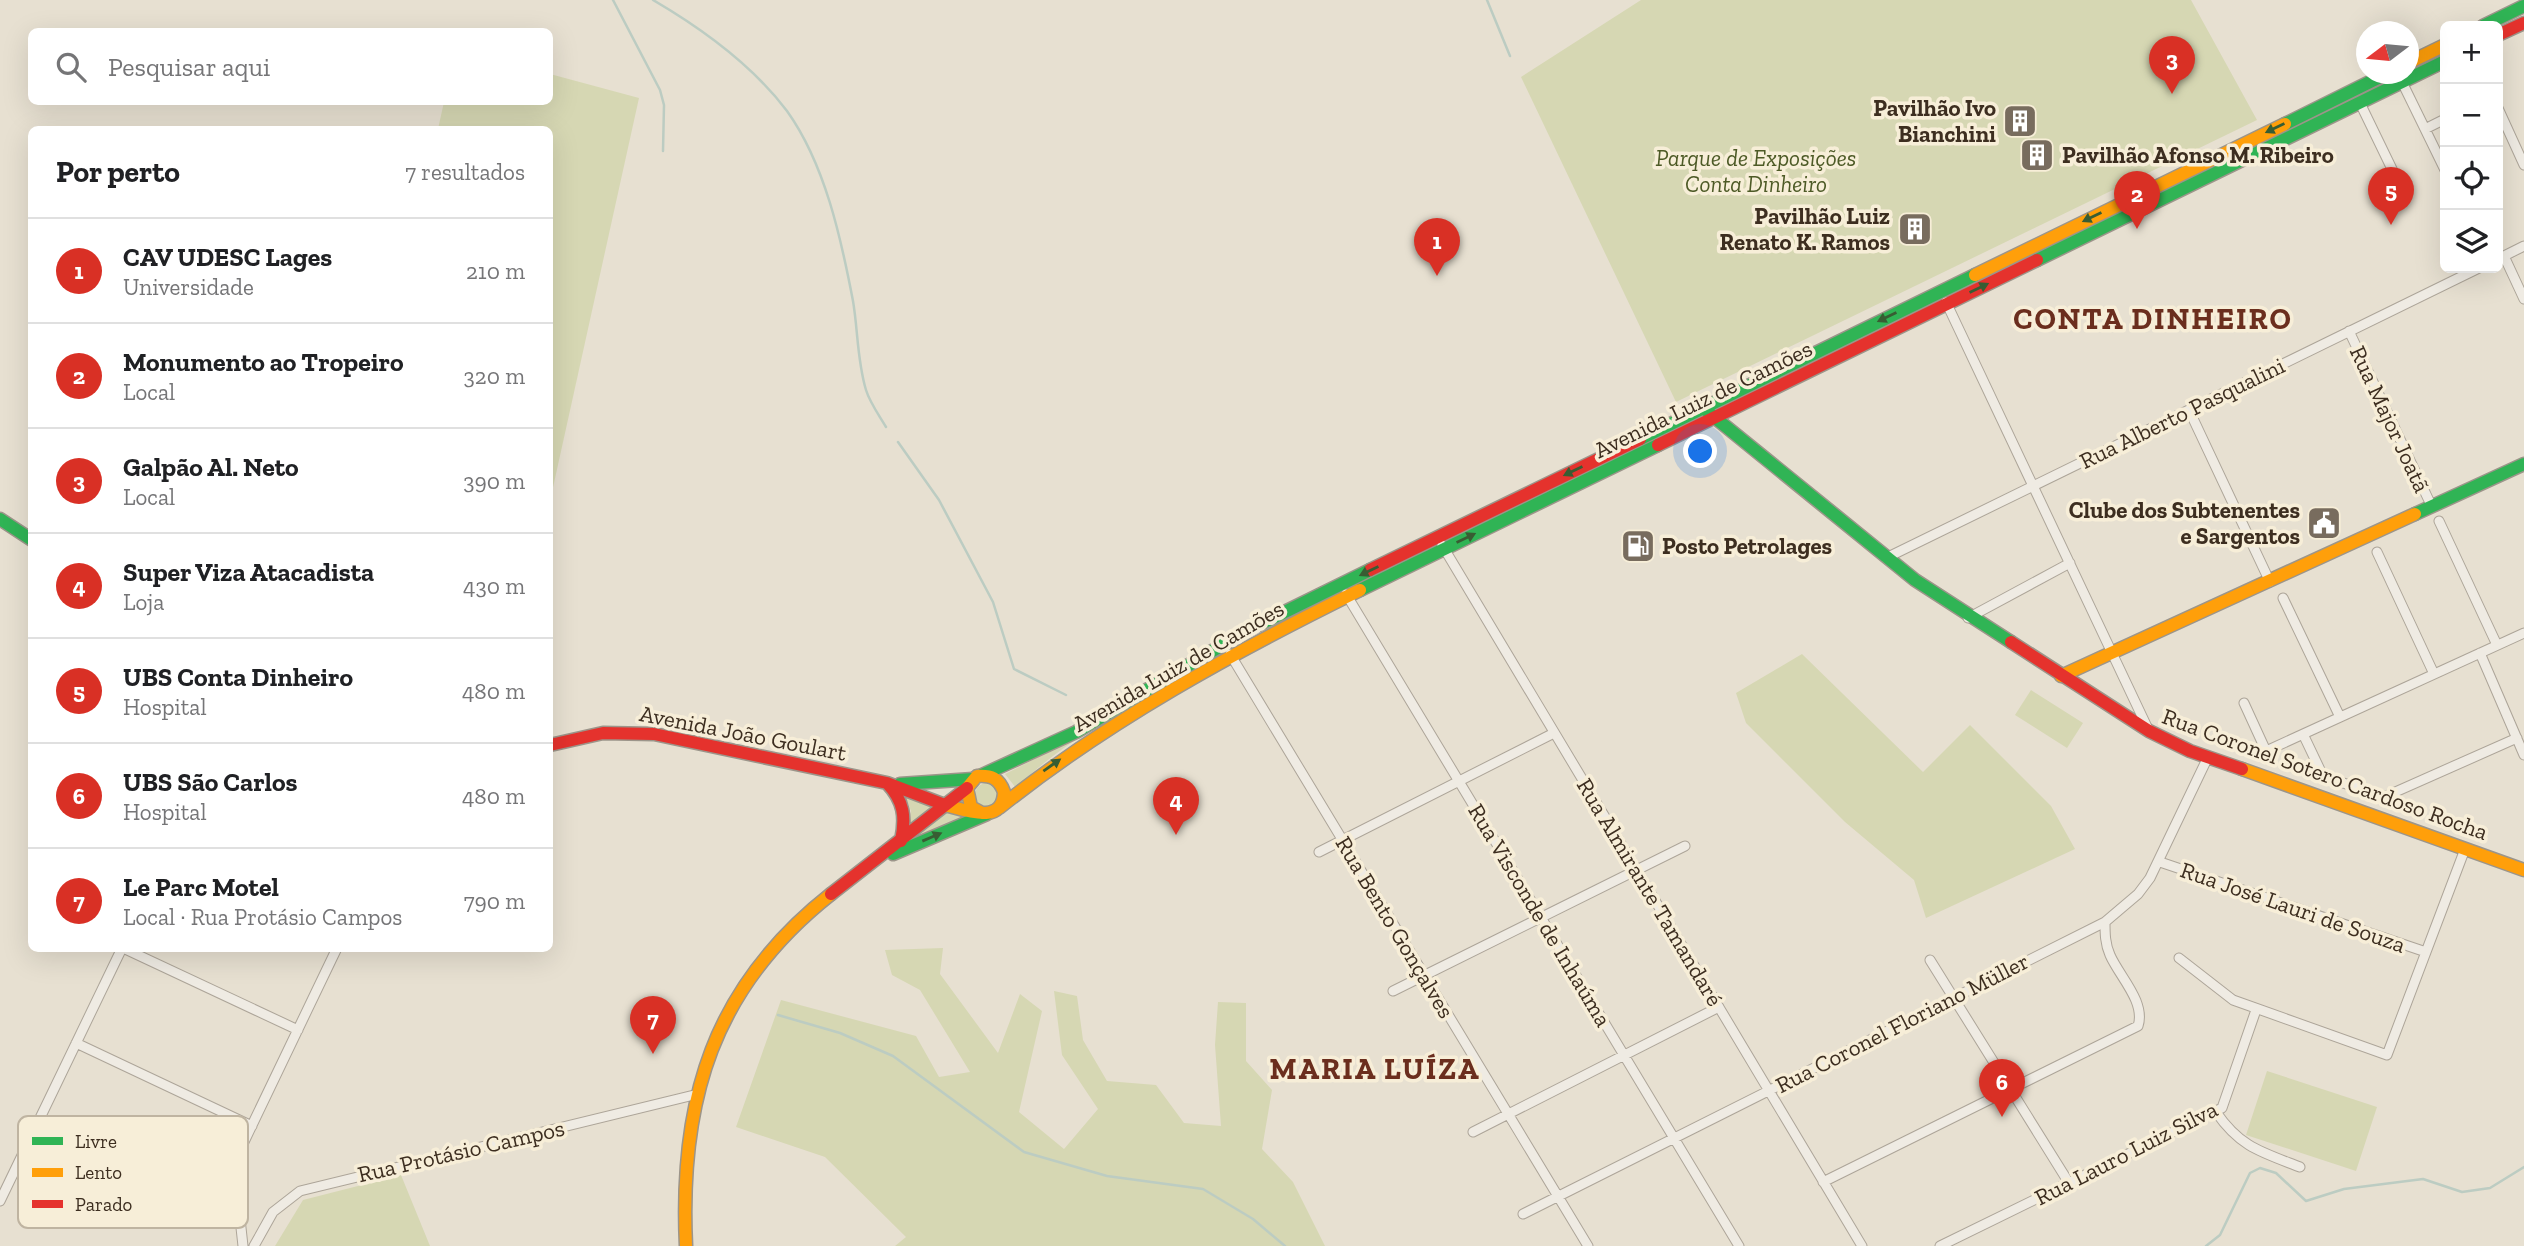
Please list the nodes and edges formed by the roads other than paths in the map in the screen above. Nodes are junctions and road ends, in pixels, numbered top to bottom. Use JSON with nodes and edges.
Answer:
{"nodes":[{"id":1,"x":2524,"y":6,"type":"edge"},
{"id":2,"x":2493,"y":21,"type":"edge"},
{"id":3,"x":2524,"y":23,"type":"edge"},
{"id":4,"x":2503,"y":33,"type":"edge"},
{"id":5,"x":2440,"y":48,"type":"edge"},
{"id":6,"x":2419,"y":58,"type":"edge"},
{"id":7,"x":2440,"y":63,"type":"edge"},
{"id":8,"x":2419,"y":74,"type":"edge"},
{"id":9,"x":2365,"y":84,"type":"edge"},
{"id":10,"x":2398,"y":84,"type":"edge"},
{"id":11,"x":2403,"y":84,"type":"edge"},
{"id":12,"x":2360,"y":103,"type":"junction"},
{"id":13,"x":2308,"y":112,"type":"junction"},
{"id":14,"x":2503,"y":119,"type":"edge"},
{"id":15,"x":2440,"y":122,"type":"edge"},
{"id":16,"x":2425,"y":129,"type":"junction"},
{"id":17,"x":2303,"y":130,"type":"junction"},
{"id":18,"x":2241,"y":144,"type":"junction"},
{"id":19,"x":2248,"y":158,"type":"junction"},
{"id":20,"x":2440,"y":160,"type":"edge"},
{"id":21,"x":2524,"y":165,"type":"edge"},
{"id":22,"x":2406,"y":198,"type":"dead end"},
{"id":23,"x":2524,"y":246,"type":"edge"},
{"id":24,"x":2503,"y":256,"type":"edge"},
{"id":25,"x":2503,"y":261,"type":"edge"},
{"id":26,"x":2469,"y":273,"type":"edge"},
{"id":27,"x":1941,"y":291,"type":"junction"},
{"id":28,"x":2524,"y":299,"type":"edge"},
{"id":29,"x":1947,"y":304,"type":"junction"},
{"id":30,"x":2349,"y":331,"type":"junction"},
{"id":31,"x":2189,"y":410,"type":"junction"},
{"id":32,"x":1708,"y":412,"type":"junction"},
{"id":33,"x":2524,"y":464,"type":"edge"},
{"id":34,"x":2033,"y":486,"type":"junction"},
{"id":35,"x":2432,"y":507,"type":"junction"},
{"id":36,"x":0,"y":519,"type":"edge"},
{"id":37,"x":2439,"y":521,"type":"dead end"},
{"id":38,"x":28,"y":537,"type":"edge"},
{"id":39,"x":1441,"y":543,"type":"junction"},
{"id":40,"x":2377,"y":552,"type":"dead end"},
{"id":41,"x":1886,"y":558,"type":"junction"},
{"id":42,"x":2070,"y":563,"type":"junction"},
{"id":43,"x":2270,"y":582,"type":"junction"},
{"id":44,"x":1343,"y":591,"type":"junction"},
{"id":45,"x":2283,"y":598,"type":"dead end"},
{"id":46,"x":1968,"y":618,"type":"junction"},
{"id":47,"x":2524,"y":633,"type":"edge"},
{"id":48,"x":2497,"y":645,"type":"junction"},
{"id":49,"x":1227,"y":649,"type":"junction"},
{"id":50,"x":2480,"y":653,"type":"junction"},
{"id":51,"x":2113,"y":655,"type":"junction"},
{"id":52,"x":2434,"y":674,"type":"junction"},
{"id":53,"x":2061,"y":676,"type":"junction"},
{"id":54,"x":2244,"y":703,"type":"dead end"},
{"id":55,"x":2340,"y":717,"type":"junction"},
{"id":56,"x":2149,"y":732,"type":"junction"},
{"id":57,"x":1555,"y":733,"type":"junction"},
{"id":58,"x":2303,"y":734,"type":"junction"},
{"id":59,"x":2517,"y":738,"type":"junction"},
{"id":60,"x":553,"y":744,"type":"edge"},
{"id":61,"x":2524,"y":755,"type":"edge"},
{"id":62,"x":2208,"y":757,"type":"junction"},
{"id":63,"x":974,"y":781,"type":"junction"},
{"id":64,"x":1459,"y":782,"type":"junction"},
{"id":65,"x":887,"y":783,"type":"junction"},
{"id":66,"x":945,"y":805,"type":"junction"},
{"id":67,"x":990,"y":812,"type":"junction"},
{"id":68,"x":901,"y":841,"type":"junction"},
{"id":69,"x":1343,"y":841,"type":"junction"},
{"id":70,"x":1685,"y":846,"type":"dead end"},
{"id":71,"x":2465,"y":849,"type":"junction"},
{"id":72,"x":1319,"y":852,"type":"dead end"},
{"id":73,"x":875,"y":861,"type":"junction"},
{"id":74,"x":2160,"y":862,"type":"junction"},
{"id":75,"x":1637,"y":870,"type":"junction"},
{"id":76,"x":2524,"y":870,"type":"edge"},
{"id":77,"x":1541,"y":918,"type":"junction"},
{"id":78,"x":2105,"y":922,"type":"junction"},
{"id":79,"x":120,"y":952,"type":"edge"},
{"id":80,"x":131,"y":952,"type":"edge"},
{"id":81,"x":335,"y":952,"type":"edge"},
{"id":82,"x":2426,"y":952,"type":"junction"},
{"id":83,"x":2179,"y":958,"type":"dead end"},
{"id":84,"x":1930,"y":960,"type":"dead end"},
{"id":85,"x":1424,"y":975,"type":"junction"},
{"id":86,"x":1393,"y":991,"type":"dead end"},
{"id":87,"x":1953,"y":998,"type":"junction"},
{"id":88,"x":1719,"y":1007,"type":"junction"},
{"id":89,"x":2256,"y":1010,"type":"junction"},
{"id":90,"x":298,"y":1030,"type":"junction"},
{"id":91,"x":76,"y":1043,"type":"junction"},
{"id":92,"x":1624,"y":1055,"type":"junction"},
{"id":93,"x":1769,"y":1090,"type":"junction"},
{"id":94,"x":2011,"y":1091,"type":"junction"},
{"id":95,"x":694,"y":1095,"type":"junction"},
{"id":96,"x":2216,"y":1112,"type":"junction"},
{"id":97,"x":1508,"y":1114,"type":"junction"},
{"id":98,"x":41,"y":1116,"type":"edge"},
{"id":99,"x":231,"y":1116,"type":"edge"},
{"id":100,"x":248,"y":1124,"type":"edge"},
{"id":101,"x":252,"y":1126,"type":"junction"},
{"id":102,"x":1474,"y":1132,"type":"dead end"},
{"id":103,"x":248,"y":1136,"type":"edge"},
{"id":104,"x":1674,"y":1138,"type":"junction"},
{"id":105,"x":18,"y":1164,"type":"edge"},
{"id":106,"x":2300,"y":1167,"type":"dead end"},
{"id":107,"x":1823,"y":1182,"type":"junction"},
{"id":108,"x":2069,"y":1183,"type":"junction"},
{"id":109,"x":1558,"y":1196,"type":"junction"},
{"id":110,"x":0,"y":1201,"type":"edge"},
{"id":111,"x":1523,"y":1214,"type":"dead end"},
{"id":112,"x":241,"y":1228,"type":"edge"},
{"id":113,"x":243,"y":1246,"type":"edge"},
{"id":114,"x":254,"y":1246,"type":"edge"},
{"id":115,"x":685,"y":1246,"type":"edge"},
{"id":116,"x":1588,"y":1246,"type":"edge"},
{"id":117,"x":1739,"y":1246,"type":"edge"},
{"id":118,"x":1862,"y":1246,"type":"edge"},
{"id":119,"x":1940,"y":1246,"type":"edge"}],
"edges":[{"from":1,"to":2,"type":"main road"},
{"from":3,"to":4,"type":"main road"},
{"from":5,"to":6,"type":"main road"},
{"from":7,"to":8,"type":"main road","name":"Avenida Luiz de Camões"},
{"from":9,"to":13,"type":"main road","name":"Avenida Luiz de Camões"},
{"from":10,"to":12,"type":"main road","name":"Avenida Luiz de Camões"},
{"from":11,"to":16,"type":"street"},
{"from":12,"to":17,"type":"main road","name":"Avenida Luiz de Camões"},
{"from":12,"to":22,"type":"street"},
{"from":13,"to":17,"type":"main road"},
{"from":13,"to":18,"type":"main road","name":"Avenida Luiz de Camões","one_way":true},
{"from":14,"to":21,"type":"street"},
{"from":15,"to":16,"type":"street"},
{"from":16,"to":20,"type":"street"},
{"from":17,"to":19,"type":"main road","name":"Avenida Luiz de Camões"},
{"from":18,"to":19,"type":"main road"},
{"from":18,"to":27,"type":"main road","name":"Avenida Luiz de Camões","one_way":true},
{"from":29,"to":19,"type":"main road","name":"Avenida Luiz de Camões","one_way":true},
{"from":23,"to":24,"type":"street"},
{"from":25,"to":28,"type":"street"},
{"from":26,"to":30,"type":"street","name":"Rua Alberto Pasqualini"},
{"from":27,"to":29,"type":"street"},
{"from":27,"to":32,"type":"main road","name":"Avenida Luiz de Camões","one_way":true},
{"from":29,"to":32,"type":"main road","name":"Avenida Luiz de Camões"},
{"from":29,"to":34,"type":"street"},
{"from":30,"to":31,"type":"street","name":"Rua Alberto Pasqualini"},
{"from":30,"to":35,"type":"street","name":"Rua Major Joatã"},
{"from":31,"to":34,"type":"street","name":"Rua Alberto Pasqualini"},
{"from":31,"to":43,"type":"street"},
{"from":32,"to":39,"type":"main road","name":"Avenida Luiz de Camões"},
{"from":32,"to":41,"type":"main road","name":"Rua Coronel Sotero Cardoso Rocha"},
{"from":33,"to":35,"type":"main road"},
{"from":34,"to":41,"type":"street","name":"Rua Alberto Pasqualini"},
{"from":34,"to":42,"type":"street"},
{"from":35,"to":43,"type":"main road"},
{"from":36,"to":38,"type":"main road"},
{"from":37,"to":48,"type":"street","name":"Rua Major Joatã"},
{"from":39,"to":44,"type":"main road","name":"Avenida Luiz de Camões"},
{"from":39,"to":57,"type":"street","name":"Rua Almirante Tamandaré"},
{"from":40,"to":52,"type":"street"},
{"from":41,"to":46,"type":"main road","name":"Rua Coronel Sotero Cardoso Rocha"},
{"from":42,"to":46,"type":"street"},
{"from":42,"to":51,"type":"street"},
{"from":43,"to":51,"type":"main road"},
{"from":44,"to":49,"type":"main road","name":"Avenida Luiz de Camões"},
{"from":44,"to":64,"type":"street","name":"Rua Visconde de Inhaúma"},
{"from":45,"to":55,"type":"street"},
{"from":46,"to":53,"type":"main road","name":"Rua Coronel Sotero Cardoso Rocha"},
{"from":47,"to":48,"type":"street"},
{"from":48,"to":50,"type":"street"},
{"from":49,"to":63,"type":"main road","name":"Avenida Luiz de Camões"},
{"from":67,"to":49,"type":"main road","name":"Avenida Luiz de Camões","one_way":true},
{"from":49,"to":69,"type":"street","name":"Rua Bento Gonçalves"},
{"from":50,"to":52,"type":"street"},
{"from":50,"to":59,"type":"street"},
{"from":51,"to":53,"type":"main road"},
{"from":51,"to":56,"type":"street"},
{"from":52,"to":55,"type":"street"},
{"from":53,"to":56,"type":"main road","name":"Rua Coronel Sotero Cardoso Rocha"},
{"from":54,"to":58,"type":"street"},
{"from":55,"to":58,"type":"street"},
{"from":56,"to":62,"type":"main road","name":"Rua Coronel Sotero Cardoso Rocha"},
{"from":57,"to":64,"type":"street"},
{"from":57,"to":75,"type":"street","name":"Rua Almirante Tamandaré"},
{"from":58,"to":59,"type":"street"},
{"from":59,"to":61,"type":"street"},
{"from":60,"to":65,"type":"main road","name":"Avenida João Goulart"},
{"from":62,"to":71,"type":"main road","name":"Rua Coronel Sotero Cardoso Rocha"},
{"from":62,"to":74,"type":"street","name":"Rua Coronel Floriano Müller"},
{"from":63,"to":65,"type":"main road","name":"Avenida João Goulart"},
{"from":63,"to":66,"type":"main road"},
{"from":63,"to":67,"type":"main road"},
{"from":63,"to":67,"type":"main road"},
{"from":64,"to":69,"type":"street"},
{"from":64,"to":77,"type":"street","name":"Rua Visconde de Inhaúma"},
{"from":65,"to":66,"type":"main road","name":"Avenida João Goulart"},
{"from":65,"to":68,"type":"main road"},
{"from":66,"to":67,"type":"main road","name":"Avenida João Goulart"},
{"from":66,"to":68,"type":"main road"},
{"from":73,"to":67,"type":"main road","name":"Avenida Luiz de Camões","one_way":true},
{"from":68,"to":73,"type":"main road"},
{"from":69,"to":72,"type":"street"},
{"from":69,"to":85,"type":"street","name":"Rua Bento Gonçalves"},
{"from":70,"to":75,"type":"street"},
{"from":71,"to":76,"type":"main road","name":"Rua Coronel Sotero Cardoso Rocha"},
{"from":71,"to":82,"type":"street"},
{"from":73,"to":95,"type":"main road"},
{"from":74,"to":78,"type":"street","name":"Rua Coronel Floriano Müller"},
{"from":74,"to":82,"type":"street","name":"Rua José Lauri de Souza"},
{"from":75,"to":77,"type":"street"},
{"from":75,"to":88,"type":"street","name":"Rua Almirante Tamandaré"},
{"from":77,"to":85,"type":"street"},
{"from":77,"to":92,"type":"street","name":"Rua Visconde de Inhaúma"},
{"from":78,"to":87,"type":"street","name":"Rua Coronel Floriano Müller"},
{"from":78,"to":94,"type":"street"},
{"from":79,"to":91,"type":"street"},
{"from":80,"to":90,"type":"street"},
{"from":81,"to":90,"type":"street"},
{"from":82,"to":89,"type":"street"},
{"from":83,"to":89,"type":"street"},
{"from":84,"to":87,"type":"street"},
{"from":85,"to":86,"type":"street"},
{"from":85,"to":97,"type":"street","name":"Rua Bento Gonçalves"},
{"from":87,"to":93,"type":"street","name":"Rua Coronel Floriano Müller"},
{"from":87,"to":94,"type":"street"},
{"from":88,"to":92,"type":"street"},
{"from":88,"to":93,"type":"street","name":"Rua Almirante Tamandaré"},
{"from":89,"to":96,"type":"street","name":"Rua Lauro Luiz Silva"},
{"from":90,"to":101,"type":"street"},
{"from":91,"to":98,"type":"street"},
{"from":91,"to":99,"type":"street"},
{"from":92,"to":97,"type":"street"},
{"from":92,"to":104,"type":"street","name":"Rua Visconde de Inhaúma"},
{"from":93,"to":104,"type":"street","name":"Rua Coronel Floriano Müller"},
{"from":93,"to":107,"type":"street","name":"Rua Almirante Tamandaré"},
{"from":94,"to":107,"type":"street"},
{"from":94,"to":108,"type":"street"},
{"from":95,"to":114,"type":"street","name":"Rua Protásio Campos"},
{"from":95,"to":115,"type":"main road"},
{"from":96,"to":106,"type":"street"},
{"from":96,"to":108,"type":"street","name":"Rua Lauro Luiz Silva"},
{"from":97,"to":102,"type":"street"},
{"from":97,"to":109,"type":"street","name":"Rua Bento Gonçalves"},
{"from":100,"to":101,"type":"street"},
{"from":101,"to":103,"type":"street"},
{"from":104,"to":109,"type":"street","name":"Rua Coronel Floriano Müller"},
{"from":104,"to":117,"type":"street","name":"Rua Visconde de Inhaúma"},
{"from":105,"to":110,"type":"street"},
{"from":107,"to":118,"type":"street","name":"Rua Almirante Tamandaré"},
{"from":108,"to":119,"type":"street","name":"Rua Lauro Luiz Silva"},
{"from":109,"to":111,"type":"street","name":"Rua Coronel Floriano Müller"},
{"from":109,"to":116,"type":"street","name":"Rua Bento Gonçalves"},
{"from":112,"to":113,"type":"street"}]}
